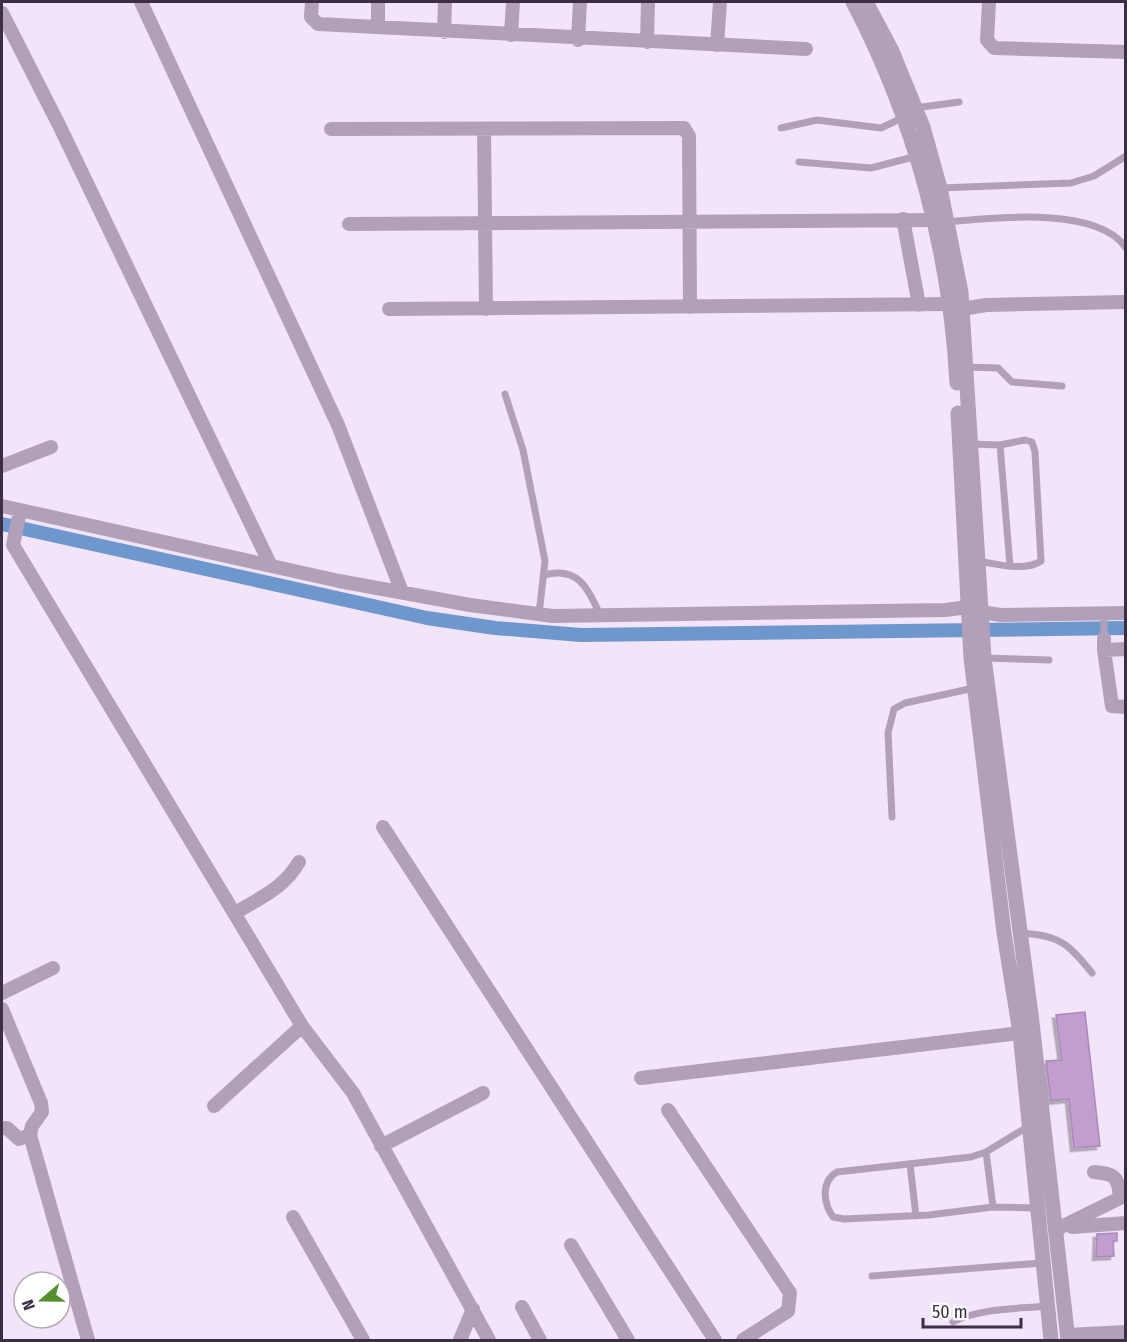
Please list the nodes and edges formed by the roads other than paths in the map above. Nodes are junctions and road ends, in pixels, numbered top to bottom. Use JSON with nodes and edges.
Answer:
{"nodes":[{"id":1,"x":141,"y":2,"type":"edge"},
{"id":2,"x":312,"y":2,"type":"edge"},
{"id":3,"x":378,"y":2,"type":"edge"},
{"id":4,"x":445,"y":2,"type":"edge"},
{"id":5,"x":513,"y":2,"type":"edge"},
{"id":6,"x":580,"y":2,"type":"edge"},
{"id":7,"x":648,"y":2,"type":"edge"},
{"id":8,"x":720,"y":2,"type":"edge"},
{"id":9,"x":853,"y":2,"type":"edge"},
{"id":10,"x":866,"y":2,"type":"edge"},
{"id":11,"x":989,"y":2,"type":"edge"},
{"id":12,"x":2,"y":13,"type":"edge"},
{"id":13,"x":378,"y":27,"type":"junction"},
{"id":14,"x":444,"y":32,"type":"junction"},
{"id":15,"x":511,"y":35,"type":"junction"},
{"id":16,"x":578,"y":40,"type":"junction"},
{"id":17,"x":647,"y":42,"type":"junction"},
{"id":18,"x":717,"y":45,"type":"junction"},
{"id":19,"x":806,"y":50,"type":"dead end"},
{"id":20,"x":1125,"y":52,"type":"edge"},
{"id":21,"x":959,"y":102,"type":"dead end"},
{"id":22,"x":910,"y":112,"type":"junction"},
{"id":23,"x":781,"y":128,"type":"dead end"},
{"id":24,"x":331,"y":129,"type":"dead end"},
{"id":25,"x":484,"y":130,"type":"junction"},
{"id":26,"x":916,"y":156,"type":"junction"},
{"id":27,"x":1125,"y":156,"type":"edge"},
{"id":28,"x":799,"y":162,"type":"dead end"},
{"id":29,"x":940,"y":188,"type":"junction"},
{"id":30,"x":903,"y":219,"type":"junction"},
{"id":31,"x":690,"y":220,"type":"junction"},
{"id":32,"x":940,"y":221,"type":"junction"},
{"id":33,"x":485,"y":222,"type":"junction"},
{"id":34,"x":349,"y":224,"type":"dead end"},
{"id":35,"x":1125,"y":248,"type":"edge"},
{"id":36,"x":1125,"y":302,"type":"edge"},
{"id":37,"x":920,"y":305,"type":"junction"},
{"id":38,"x":690,"y":307,"type":"junction"},
{"id":39,"x":956,"y":307,"type":"junction"},
{"id":40,"x":389,"y":309,"type":"dead end"},
{"id":41,"x":486,"y":309,"type":"junction"},
{"id":42,"x":966,"y":367,"type":"junction"},
{"id":43,"x":1062,"y":386,"type":"dead end"},
{"id":44,"x":504,"y":394,"type":"dead end"},
{"id":45,"x":970,"y":444,"type":"junction"},
{"id":46,"x":1000,"y":446,"type":"junction"},
{"id":47,"x":51,"y":447,"type":"dead end"},
{"id":48,"x":2,"y":466,"type":"edge"},
{"id":49,"x":2,"y":506,"type":"edge"},
{"id":50,"x":19,"y":514,"type":"junction"},
{"id":51,"x":10,"y":541,"type":"edge"},
{"id":52,"x":976,"y":561,"type":"junction"},
{"id":53,"x":272,"y":566,"type":"junction"},
{"id":54,"x":1010,"y":566,"type":"junction"},
{"id":55,"x":544,"y":575,"type":"junction"},
{"id":56,"x":402,"y":592,"type":"junction"},
{"id":57,"x":539,"y":614,"type":"junction"},
{"id":58,"x":974,"y":614,"type":"junction"},
{"id":59,"x":1125,"y":614,"type":"edge"},
{"id":60,"x":600,"y":615,"type":"junction"},
{"id":61,"x":1104,"y":616,"type":"junction"},
{"id":62,"x":976,"y":638,"type":"junction"},
{"id":63,"x":1104,"y":644,"type":"junction"},
{"id":64,"x":1125,"y":649,"type":"edge"},
{"id":65,"x":984,"y":658,"type":"junction"},
{"id":66,"x":1049,"y":660,"type":"dead end"},
{"id":67,"x":974,"y":688,"type":"junction"},
{"id":68,"x":1125,"y":707,"type":"edge"},
{"id":69,"x":892,"y":817,"type":"dead end"},
{"id":70,"x":383,"y":827,"type":"dead end"},
{"id":71,"x":299,"y":862,"type":"dead end"},
{"id":72,"x":235,"y":913,"type":"junction"},
{"id":73,"x":1020,"y":933,"type":"junction"},
{"id":74,"x":53,"y":968,"type":"dead end"},
{"id":75,"x":1092,"y":973,"type":"dead end"},
{"id":76,"x":2,"y":993,"type":"edge"},
{"id":77,"x":2,"y":1009,"type":"edge"},
{"id":78,"x":302,"y":1026,"type":"junction"},
{"id":79,"x":1020,"y":1033,"type":"junction"},
{"id":80,"x":641,"y":1078,"type":"dead end"},
{"id":81,"x":483,"y":1093,"type":"dead end"},
{"id":82,"x":214,"y":1106,"type":"dead end"},
{"id":83,"x":668,"y":1110,"type":"dead end"},
{"id":84,"x":1029,"y":1126,"type":"junction"},
{"id":85,"x":2,"y":1128,"type":"edge"},
{"id":86,"x":30,"y":1135,"type":"junction"},
{"id":87,"x":381,"y":1146,"type":"junction"},
{"id":88,"x":986,"y":1152,"type":"junction"},
{"id":89,"x":910,"y":1164,"type":"junction"},
{"id":90,"x":1094,"y":1172,"type":"dead end"},
{"id":91,"x":1123,"y":1198,"type":"edge"},
{"id":92,"x":993,"y":1207,"type":"junction"},
{"id":93,"x":1037,"y":1208,"type":"junction"},
{"id":94,"x":916,"y":1216,"type":"junction"},
{"id":95,"x":293,"y":1217,"type":"dead end"},
{"id":96,"x":1125,"y":1223,"type":"edge"},
{"id":97,"x":1060,"y":1228,"type":"junction"},
{"id":98,"x":572,"y":1245,"type":"dead end"},
{"id":99,"x":1042,"y":1263,"type":"junction"},
{"id":100,"x":872,"y":1276,"type":"dead end"},
{"id":101,"x":1047,"y":1306,"type":"junction"},
{"id":102,"x":522,"y":1307,"type":"dead end"},
{"id":103,"x":473,"y":1309,"type":"junction"},
{"id":104,"x":953,"y":1322,"type":"dead end"},
{"id":105,"x":1125,"y":1332,"type":"edge"},
{"id":106,"x":1067,"y":1338,"type":"edge"},
{"id":107,"x":88,"y":1341,"type":"edge"},
{"id":108,"x":363,"y":1341,"type":"edge"},
{"id":109,"x":460,"y":1341,"type":"edge"},
{"id":110,"x":489,"y":1341,"type":"edge"},
{"id":111,"x":540,"y":1341,"type":"edge"},
{"id":112,"x":628,"y":1341,"type":"edge"},
{"id":113,"x":715,"y":1341,"type":"edge"},
{"id":114,"x":743,"y":1341,"type":"edge"},
{"id":115,"x":1051,"y":1341,"type":"edge"}],
"edges":[{"from":1,"to":56,"type":"street"},
{"from":2,"to":13,"type":"street"},
{"from":3,"to":13,"type":"street"},
{"from":4,"to":14,"type":"street"},
{"from":5,"to":15,"type":"street"},
{"from":6,"to":16,"type":"street"},
{"from":7,"to":17,"type":"street"},
{"from":8,"to":18,"type":"street"},
{"from":9,"to":22,"type":"street"},
{"from":10,"to":22,"type":"street"},
{"from":11,"to":20,"type":"street"},
{"from":12,"to":53,"type":"street"},
{"from":13,"to":14,"type":"street"},
{"from":14,"to":15,"type":"street"},
{"from":15,"to":16,"type":"street"},
{"from":16,"to":17,"type":"street"},
{"from":17,"to":18,"type":"street"},
{"from":18,"to":19,"type":"street"},
{"from":21,"to":22,"type":"lane"},
{"from":22,"to":23,"type":"lane"},
{"from":22,"to":26,"type":"street"},
{"from":22,"to":29,"type":"street"},
{"from":24,"to":25,"type":"street"},
{"from":25,"to":31,"type":"street"},
{"from":25,"to":33,"type":"street"},
{"from":26,"to":28,"type":"lane"},
{"from":26,"to":32,"type":"street"},
{"from":27,"to":29,"type":"lane"},
{"from":29,"to":32,"type":"street"},
{"from":30,"to":31,"type":"street"},
{"from":30,"to":32,"type":"street"},
{"from":30,"to":37,"type":"street"},
{"from":31,"to":33,"type":"street"},
{"from":31,"to":38,"type":"street"},
{"from":32,"to":35,"type":"lane"},
{"from":32,"to":39,"type":"street"},
{"from":33,"to":34,"type":"street"},
{"from":33,"to":41,"type":"street"},
{"from":36,"to":39,"type":"street"},
{"from":37,"to":38,"type":"street"},
{"from":37,"to":39,"type":"street"},
{"from":38,"to":41,"type":"street"},
{"from":39,"to":42,"type":"street"},
{"from":39,"to":58,"type":"street"},
{"from":40,"to":41,"type":"street"},
{"from":42,"to":43,"type":"lane"},
{"from":42,"to":45,"type":"street"},
{"from":44,"to":55,"type":"lane"},
{"from":45,"to":46,"type":"lane"},
{"from":45,"to":52,"type":"street"},
{"from":46,"to":54,"type":"lane"},
{"from":46,"to":54,"type":"lane"},
{"from":47,"to":48,"type":"street"},
{"from":49,"to":50,"type":"street"},
{"from":50,"to":51,"type":"street"},
{"from":50,"to":53,"type":"street"},
{"from":51,"to":72,"type":"street"},
{"from":52,"to":54,"type":"lane"},
{"from":52,"to":58,"type":"street"},
{"from":53,"to":56,"type":"street"},
{"from":55,"to":57,"type":"lane"},
{"from":55,"to":60,"type":"lane"},
{"from":56,"to":57,"type":"street"},
{"from":57,"to":60,"type":"street"},
{"from":58,"to":60,"type":"street"},
{"from":58,"to":61,"type":"street"},
{"from":58,"to":62,"type":"street"},
{"from":59,"to":61,"type":"street"},
{"from":61,"to":63,"type":"lane"},
{"from":62,"to":65,"type":"street"},
{"from":62,"to":67,"type":"street"},
{"from":63,"to":64,"type":"street"},
{"from":63,"to":68,"type":"street"},
{"from":65,"to":66,"type":"lane"},
{"from":65,"to":73,"type":"street"},
{"from":67,"to":69,"type":"lane"},
{"from":67,"to":79,"type":"street"},
{"from":70,"to":113,"type":"street"},
{"from":71,"to":72,"type":"street"},
{"from":72,"to":78,"type":"street"},
{"from":73,"to":75,"type":"lane"},
{"from":73,"to":97,"type":"street"},
{"from":74,"to":76,"type":"street"},
{"from":77,"to":86,"type":"street"},
{"from":78,"to":82,"type":"street"},
{"from":78,"to":87,"type":"street"},
{"from":79,"to":80,"type":"street"},
{"from":79,"to":84,"type":"street"},
{"from":81,"to":87,"type":"street"},
{"from":83,"to":114,"type":"street"},
{"from":84,"to":88,"type":"lane"},
{"from":84,"to":93,"type":"street"},
{"from":85,"to":86,"type":"street"},
{"from":86,"to":107,"type":"street"},
{"from":87,"to":103,"type":"street"},
{"from":88,"to":89,"type":"lane"},
{"from":88,"to":92,"type":"lane"},
{"from":89,"to":94,"type":"lane"},
{"from":89,"to":94,"type":"lane"},
{"from":90,"to":91,"type":"street"},
{"from":91,"to":97,"type":"street"},
{"from":92,"to":93,"type":"lane"},
{"from":92,"to":94,"type":"lane"},
{"from":93,"to":99,"type":"street"},
{"from":95,"to":108,"type":"street"},
{"from":96,"to":97,"type":"street"},
{"from":97,"to":106,"type":"street"},
{"from":98,"to":112,"type":"street"},
{"from":99,"to":100,"type":"lane"},
{"from":99,"to":101,"type":"street"},
{"from":101,"to":104,"type":"lane"},
{"from":101,"to":115,"type":"street"},
{"from":102,"to":111,"type":"street"},
{"from":103,"to":109,"type":"street"},
{"from":103,"to":110,"type":"street"},
{"from":105,"to":106,"type":"street"}]}
